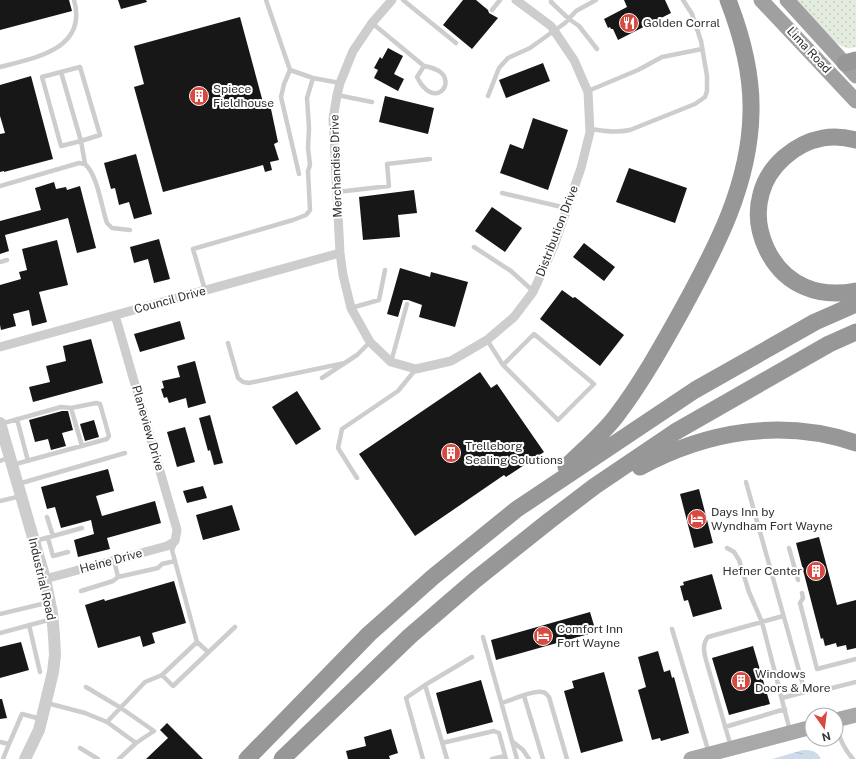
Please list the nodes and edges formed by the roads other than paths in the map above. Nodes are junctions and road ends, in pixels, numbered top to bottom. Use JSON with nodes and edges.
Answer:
{"nodes":[{"id":1,"x":74,"y":0,"type":"edge"},
{"id":2,"x":266,"y":0,"type":"edge"},
{"id":3,"x":392,"y":0,"type":"edge"},
{"id":4,"x":404,"y":0,"type":"edge"},
{"id":5,"x":500,"y":0,"type":"edge"},
{"id":6,"x":516,"y":0,"type":"edge"},
{"id":7,"x":551,"y":0,"type":"edge"},
{"id":8,"x":596,"y":0,"type":"edge"},
{"id":9,"x":683,"y":0,"type":"edge"},
{"id":10,"x":728,"y":0,"type":"edge"},
{"id":11,"x":762,"y":0,"type":"edge"},
{"id":12,"x":786,"y":0,"type":"edge"},
{"id":13,"x":492,"y":10,"type":"dead end"},
{"id":14,"x":569,"y":19,"type":"junction"},
{"id":15,"x":372,"y":23,"type":"junction"},
{"id":16,"x":554,"y":30,"type":"junction"},
{"id":17,"x":456,"y":43,"type":"dead end"},
{"id":18,"x":597,"y":48,"type":"dead end"},
{"id":19,"x":702,"y":48,"type":"junction"},
{"id":20,"x":850,"y":62,"type":"edge"},
{"id":21,"x":424,"y":66,"type":"junction"},
{"id":22,"x":0,"y":67,"type":"edge"},
{"id":23,"x":290,"y":70,"type":"junction"},
{"id":24,"x":61,"y":72,"type":"junction"},
{"id":25,"x":856,"y":76,"type":"edge"},
{"id":26,"x":313,"y":78,"type":"junction"},
{"id":27,"x":340,"y":83,"type":"junction"},
{"id":28,"x":588,"y":91,"type":"junction"},
{"id":29,"x":336,"y":95,"type":"junction"},
{"id":30,"x":488,"y":96,"type":"dead end"},
{"id":31,"x":856,"y":101,"type":"edge"},
{"id":32,"x":372,"y":102,"type":"dead end"},
{"id":33,"x":590,"y":129,"type":"junction"},
{"id":34,"x":81,"y":140,"type":"junction"},
{"id":35,"x":856,"y":140,"type":"edge"},
{"id":36,"x":430,"y":159,"type":"dead end"},
{"id":37,"x":85,"y":164,"type":"junction"},
{"id":38,"x":299,"y":174,"type":"dead end"},
{"id":39,"x":0,"y":186,"type":"edge"},
{"id":40,"x":337,"y":192,"type":"junction"},
{"id":41,"x":502,"y":194,"type":"dead end"},
{"id":42,"x":566,"y":208,"type":"junction"},
{"id":43,"x":130,"y":230,"type":"dead end"},
{"id":44,"x":474,"y":247,"type":"dead end"},
{"id":45,"x":340,"y":253,"type":"junction"},
{"id":46,"x":6,"y":260,"type":"dead end"},
{"id":47,"x":0,"y":262,"type":"edge"},
{"id":48,"x":385,"y":270,"type":"dead end"},
{"id":49,"x":205,"y":290,"type":"junction"},
{"id":50,"x":856,"y":291,"type":"edge"},
{"id":51,"x":533,"y":292,"type":"junction"},
{"id":52,"x":407,"y":304,"type":"dead end"},
{"id":53,"x":856,"y":304,"type":"edge"},
{"id":54,"x":351,"y":308,"type":"junction"},
{"id":55,"x":115,"y":315,"type":"junction"},
{"id":56,"x":856,"y":332,"type":"edge"},
{"id":57,"x":487,"y":340,"type":"junction"},
{"id":58,"x":370,"y":342,"type":"junction"},
{"id":59,"x":228,"y":343,"type":"dead end"},
{"id":60,"x":0,"y":347,"type":"edge"},
{"id":61,"x":391,"y":362,"type":"junction"},
{"id":62,"x":345,"y":363,"type":"junction"},
{"id":63,"x":503,"y":365,"type":"junction"},
{"id":64,"x":416,"y":369,"type":"junction"},
{"id":65,"x":322,"y":378,"type":"dead end"},
{"id":66,"x":71,"y":408,"type":"junction"},
{"id":67,"x":17,"y":419,"type":"junction"},
{"id":68,"x":0,"y":423,"type":"edge"},
{"id":69,"x":856,"y":443,"type":"edge"},
{"id":70,"x":82,"y":446,"type":"junction"},
{"id":71,"x":125,"y":453,"type":"dead end"},
{"id":72,"x":7,"y":461,"type":"edge"},
{"id":73,"x":28,"y":461,"type":"junction"},
{"id":74,"x":357,"y":478,"type":"dead end"},
{"id":75,"x":746,"y":482,"type":"dead end"},
{"id":76,"x":18,"y":484,"type":"junction"},
{"id":77,"x":21,"y":496,"type":"junction"},
{"id":78,"x":536,"y":496,"type":"junction"},
{"id":79,"x":0,"y":501,"type":"edge"},
{"id":80,"x":47,"y":517,"type":"dead end"},
{"id":81,"x":549,"y":521,"type":"junction"},
{"id":82,"x":82,"y":528,"type":"dead end"},
{"id":83,"x":50,"y":537,"type":"junction"},
{"id":84,"x":175,"y":541,"type":"junction"},
{"id":85,"x":34,"y":542,"type":"junction"},
{"id":86,"x":727,"y":548,"type":"dead end"},
{"id":87,"x":789,"y":548,"type":"dead end"},
{"id":88,"x":68,"y":552,"type":"dead end"},
{"id":89,"x":114,"y":560,"type":"junction"},
{"id":90,"x":175,"y":561,"type":"junction"},
{"id":91,"x":118,"y":577,"type":"junction"},
{"id":92,"x":45,"y":579,"type":"junction"},
{"id":93,"x":798,"y":580,"type":"dead end"},
{"id":94,"x":81,"y":591,"type":"dead end"},
{"id":95,"x":802,"y":593,"type":"dead end"},
{"id":96,"x":50,"y":602,"type":"junction"},
{"id":97,"x":0,"y":614,"type":"edge"},
{"id":98,"x":783,"y":616,"type":"junction"},
{"id":99,"x":52,"y":619,"type":"junction"},
{"id":100,"x":762,"y":622,"type":"junction"},
{"id":101,"x":29,"y":625,"type":"junction"},
{"id":102,"x":235,"y":627,"type":"dead end"},
{"id":103,"x":672,"y":629,"type":"dead end"},
{"id":104,"x":0,"y":633,"type":"edge"},
{"id":105,"x":483,"y":637,"type":"dead end"},
{"id":106,"x":197,"y":642,"type":"junction"},
{"id":107,"x":208,"y":652,"type":"junction"},
{"id":108,"x":472,"y":657,"type":"dead end"},
{"id":109,"x":856,"y":659,"type":"edge"},
{"id":110,"x":40,"y":672,"type":"dead end"},
{"id":111,"x":162,"y":675,"type":"junction"},
{"id":112,"x":856,"y":682,"type":"edge"},
{"id":113,"x":425,"y":685,"type":"junction"},
{"id":114,"x":86,"y":686,"type":"dead end"},
{"id":115,"x":820,"y":691,"type":"dead end"},
{"id":116,"x":524,"y":696,"type":"junction"},
{"id":117,"x":782,"y":698,"type":"junction"},
{"id":118,"x":45,"y":702,"type":"junction"},
{"id":119,"x":502,"y":703,"type":"junction"},
{"id":120,"x":120,"y":708,"type":"junction"},
{"id":121,"x":785,"y":709,"type":"junction"},
{"id":122,"x":856,"y":715,"type":"edge"},
{"id":123,"x":844,"y":718,"type":"edge"},
{"id":124,"x":41,"y":719,"type":"junction"},
{"id":125,"x":107,"y":722,"type":"junction"},
{"id":126,"x":725,"y":727,"type":"junction"},
{"id":127,"x":804,"y":729,"type":"edge"},
{"id":128,"x":791,"y":732,"type":"junction"},
{"id":129,"x":0,"y":742,"type":"edge"},
{"id":130,"x":513,"y":742,"type":"junction"},
{"id":131,"x":136,"y":743,"type":"junction"},
{"id":132,"x":9,"y":744,"type":"junction"},
{"id":133,"x":442,"y":744,"type":"junction"},
{"id":134,"x":844,"y":746,"type":"edge"},
{"id":135,"x":80,"y":748,"type":"dead end"},
{"id":136,"x":731,"y":748,"type":"junction"},
{"id":137,"x":710,"y":754,"type":"junction"},
{"id":138,"x":506,"y":757,"type":"edge"},
{"id":139,"x":3,"y":759,"type":"edge"},
{"id":140,"x":25,"y":759,"type":"edge"},
{"id":141,"x":98,"y":759,"type":"edge"},
{"id":142,"x":119,"y":759,"type":"edge"},
{"id":143,"x":246,"y":759,"type":"edge"},
{"id":144,"x":282,"y":759,"type":"edge"},
{"id":145,"x":423,"y":759,"type":"edge"},
{"id":146,"x":447,"y":759,"type":"edge"},
{"id":147,"x":492,"y":759,"type":"edge"},
{"id":148,"x":517,"y":759,"type":"edge"},
{"id":149,"x":529,"y":759,"type":"edge"},
{"id":150,"x":543,"y":759,"type":"edge"},
{"id":151,"x":567,"y":759,"type":"edge"},
{"id":152,"x":691,"y":759,"type":"edge"},
{"id":153,"x":853,"y":759,"type":"edge"}],
"edges":[{"from":1,"to":22,"type":"lane"},
{"from":2,"to":23,"type":"lane"},
{"from":3,"to":15,"type":"street","name":"Merchandise Drive"},
{"from":4,"to":17,"type":"lane"},
{"from":5,"to":13,"type":"lane"},
{"from":6,"to":16,"type":"street","name":"Distribution Drive"},
{"from":7,"to":14,"type":"lane"},
{"from":8,"to":14,"type":"lane"},
{"from":9,"to":19,"type":"lane"},
{"from":10,"to":78,"type":"highway"},
{"from":11,"to":31,"type":"highway","name":"Lima Road"},
{"from":12,"to":20,"type":"highway","name":"Lima Road"},
{"from":14,"to":16,"type":"lane"},
{"from":14,"to":18,"type":"lane"},
{"from":15,"to":21,"type":"lane"},
{"from":15,"to":27,"type":"street","name":"Merchandise Drive"},
{"from":16,"to":28,"type":"street","name":"Distribution Drive"},
{"from":16,"to":30,"type":"lane"},
{"from":19,"to":28,"type":"lane"},
{"from":19,"to":33,"type":"lane"},
{"from":20,"to":25,"type":"highway","name":"Lima Road"},
{"from":21,"to":21,"type":"lane"},
{"from":23,"to":26,"type":"lane"},
{"from":23,"to":38,"type":"lane"},
{"from":24,"to":34,"type":"lane"},
{"from":24,"to":34,"type":"lane"},
{"from":24,"to":34,"type":"lane"},
{"from":26,"to":27,"type":"lane"},
{"from":26,"to":49,"type":"lane"},
{"from":27,"to":29,"type":"street","name":"Merchandise Drive"},
{"from":28,"to":33,"type":"street","name":"Distribution Drive"},
{"from":29,"to":32,"type":"lane"},
{"from":29,"to":40,"type":"street","name":"Merchandise Drive"},
{"from":33,"to":42,"type":"street","name":"Distribution Drive"},
{"from":34,"to":37,"type":"lane"},
{"from":35,"to":50,"type":"highway"},
{"from":36,"to":40,"type":"lane"},
{"from":37,"to":39,"type":"lane"},
{"from":37,"to":43,"type":"lane"},
{"from":40,"to":45,"type":"street","name":"Merchandise Drive"},
{"from":41,"to":42,"type":"lane"},
{"from":42,"to":51,"type":"street","name":"Distribution Drive"},
{"from":44,"to":51,"type":"lane"},
{"from":45,"to":49,"type":"street","name":"Council Drive"},
{"from":45,"to":54,"type":"street","name":"Distribution Drive"},
{"from":46,"to":47,"type":"lane"},
{"from":48,"to":54,"type":"lane"},
{"from":49,"to":55,"type":"street","name":"Council Drive"},
{"from":51,"to":57,"type":"street","name":"Distribution Drive"},
{"from":52,"to":61,"type":"lane"},
{"from":53,"to":78,"type":"highway"},
{"from":54,"to":58,"type":"street","name":"Distribution Drive"},
{"from":55,"to":60,"type":"street","name":"Council Drive"},
{"from":55,"to":84,"type":"street","name":"Planeview Drive"},
{"from":56,"to":81,"type":"highway"},
{"from":57,"to":63,"type":"lane"},
{"from":57,"to":64,"type":"street","name":"Distribution Drive"},
{"from":58,"to":61,"type":"street","name":"Distribution Drive"},
{"from":58,"to":62,"type":"lane"},
{"from":59,"to":62,"type":"lane"},
{"from":61,"to":64,"type":"street","name":"Distribution Drive"},
{"from":62,"to":65,"type":"lane"},
{"from":63,"to":63,"type":"lane"},
{"from":64,"to":74,"type":"lane"},
{"from":66,"to":67,"type":"lane"},
{"from":66,"to":70,"type":"lane"},
{"from":66,"to":70,"type":"lane"},
{"from":67,"to":68,"type":"lane"},
{"from":67,"to":73,"type":"lane"},
{"from":68,"to":72,"type":"street","name":"Industrial Road"},
{"from":69,"to":81,"type":"highway"},
{"from":70,"to":73,"type":"lane"},
{"from":71,"to":76,"type":"lane"},
{"from":72,"to":73,"type":"lane"},
{"from":72,"to":76,"type":"street","name":"Industrial Road"},
{"from":75,"to":98,"type":"lane"},
{"from":76,"to":77,"type":"street","name":"Industrial Road"},
{"from":77,"to":79,"type":"lane"},
{"from":77,"to":85,"type":"street","name":"Industrial Road"},
{"from":78,"to":143,"type":"highway"},
{"from":80,"to":83,"type":"lane"},
{"from":81,"to":144,"type":"highway"},
{"from":82,"to":83,"type":"lane"},
{"from":83,"to":85,"type":"lane"},
{"from":83,"to":88,"type":"lane"},
{"from":84,"to":89,"type":"street","name":"Heine Drive"},
{"from":84,"to":90,"type":"lane"},
{"from":85,"to":92,"type":"street","name":"Industrial Road"},
{"from":86,"to":100,"type":"lane"},
{"from":87,"to":93,"type":"lane"},
{"from":89,"to":91,"type":"lane"},
{"from":89,"to":92,"type":"street","name":"Heine Drive"},
{"from":90,"to":91,"type":"lane"},
{"from":90,"to":106,"type":"lane"},
{"from":91,"to":94,"type":"lane"},
{"from":92,"to":96,"type":"street","name":"Industrial Road"},
{"from":95,"to":109,"type":"lane"},
{"from":96,"to":97,"type":"lane"},
{"from":96,"to":99,"type":"street","name":"Industrial Road"},
{"from":98,"to":100,"type":"lane"},
{"from":98,"to":117,"type":"lane"},
{"from":99,"to":101,"type":"lane"},
{"from":99,"to":118,"type":"street","name":"Industrial Road"},
{"from":100,"to":117,"type":"lane"},
{"from":100,"to":126,"type":"lane"},
{"from":101,"to":104,"type":"lane"},
{"from":101,"to":110,"type":"lane"},
{"from":102,"to":107,"type":"lane"},
{"from":103,"to":137,"type":"lane"},
{"from":105,"to":119,"type":"lane"},
{"from":106,"to":107,"type":"lane"},
{"from":106,"to":111,"type":"lane"},
{"from":107,"to":111,"type":"lane"},
{"from":108,"to":113,"type":"lane"},
{"from":111,"to":120,"type":"lane"},
{"from":112,"to":115,"type":"lane"},
{"from":113,"to":133,"type":"lane"},
{"from":113,"to":145,"type":"lane"},
{"from":114,"to":120,"type":"lane"},
{"from":116,"to":119,"type":"lane"},
{"from":116,"to":150,"type":"lane"},
{"from":116,"to":151,"type":"lane"},
{"from":117,"to":121,"type":"lane"},
{"from":118,"to":124,"type":"street","name":"Industrial Road"},
{"from":118,"to":125,"type":"lane"},
{"from":119,"to":130,"type":"lane"},
{"from":120,"to":125,"type":"lane"},
{"from":120,"to":131,"type":"lane"},
{"from":121,"to":126,"type":"lane"},
{"from":121,"to":128,"type":"lane"},
{"from":122,"to":123,"type":"main road"},
{"from":124,"to":132,"type":"lane"},
{"from":124,"to":140,"type":"street","name":"Industrial Road"},
{"from":125,"to":131,"type":"lane"},
{"from":126,"to":136,"type":"lane"},
{"from":127,"to":128,"type":"main road"},
{"from":128,"to":136,"type":"main road"},
{"from":129,"to":132,"type":"lane"},
{"from":130,"to":148,"type":"lane"},
{"from":130,"to":149,"type":"lane"},
{"from":131,"to":142,"type":"lane"},
{"from":132,"to":139,"type":"lane"},
{"from":133,"to":138,"type":"lane"},
{"from":133,"to":146,"type":"lane"},
{"from":134,"to":153,"type":"lane"},
{"from":135,"to":141,"type":"lane"},
{"from":136,"to":137,"type":"main road"},
{"from":137,"to":152,"type":"main road"},
{"from":138,"to":147,"type":"lane"}]}
